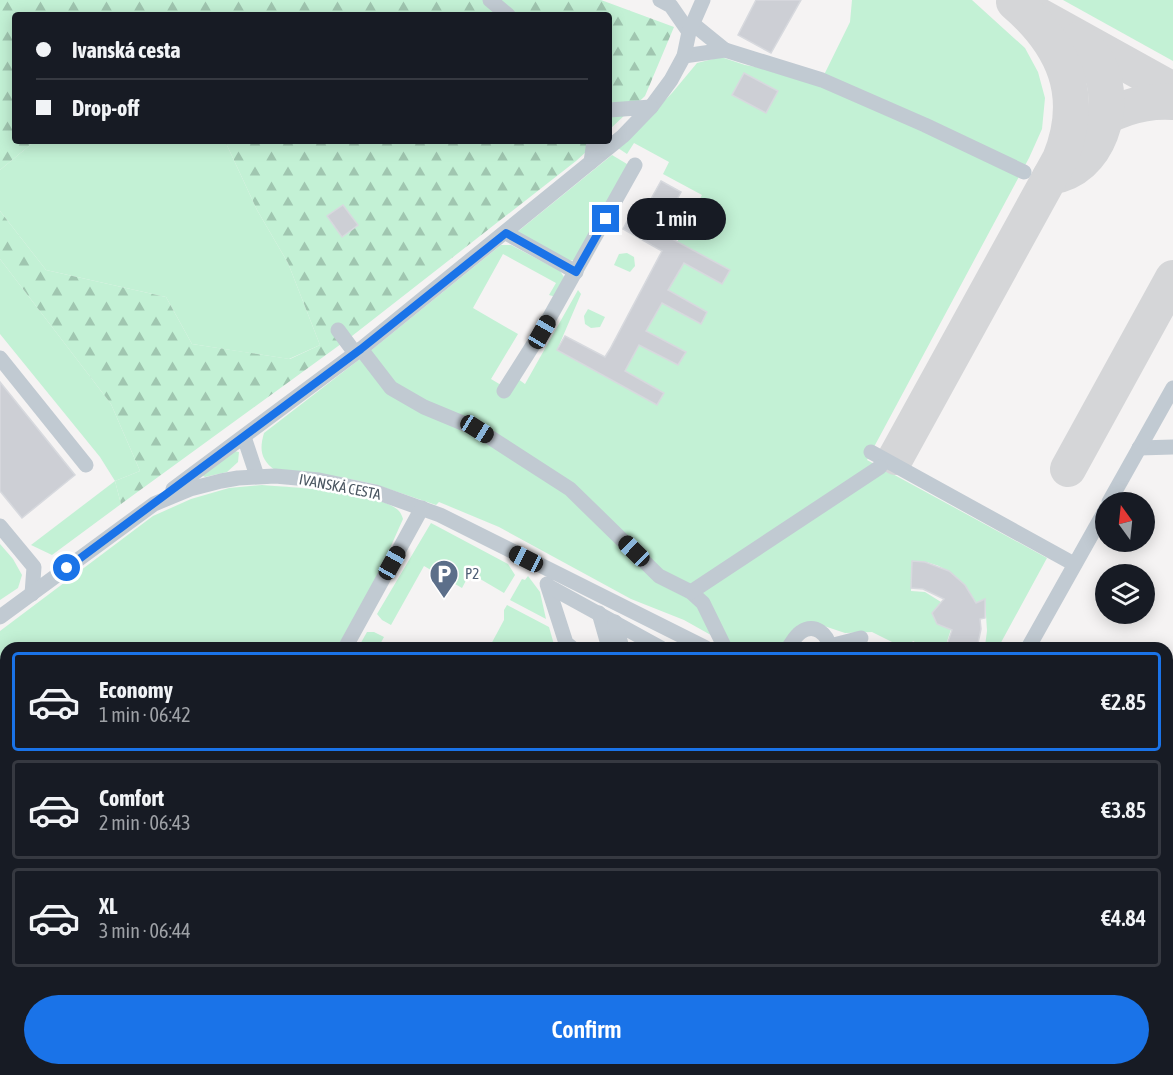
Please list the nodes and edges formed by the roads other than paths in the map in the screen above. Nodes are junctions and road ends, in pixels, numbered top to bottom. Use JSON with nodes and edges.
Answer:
{"nodes":[{"id":1,"x":490,"y":0,"type":"edge"},
{"id":2,"x":660,"y":0,"type":"edge"},
{"id":3,"x":704,"y":0,"type":"edge"},
{"id":4,"x":504,"y":12,"type":"edge"},
{"id":5,"x":691,"y":28,"type":"junction"},
{"id":6,"x":725,"y":50,"type":"junction"},
{"id":7,"x":684,"y":56,"type":"junction"},
{"id":8,"x":651,"y":107,"type":"junction"},
{"id":9,"x":612,"y":110,"type":"edge"},
{"id":10,"x":594,"y":144,"type":"edge"},
{"id":11,"x":591,"y":162,"type":"junction"},
{"id":12,"x":635,"y":165,"type":"dead end"},
{"id":13,"x":1024,"y":172,"type":"dead end"},
{"id":14,"x":506,"y":233,"type":"junction"},
{"id":15,"x":576,"y":272,"type":"junction"},
{"id":16,"x":338,"y":330,"type":"dead end"},
{"id":17,"x":358,"y":351,"type":"junction"},
{"id":18,"x":0,"y":358,"type":"edge"},
{"id":19,"x":1173,"y":388,"type":"edge"},
{"id":20,"x":504,"y":391,"type":"dead end"},
{"id":21,"x":244,"y":437,"type":"junction"},
{"id":22,"x":1173,"y":447,"type":"edge"},
{"id":23,"x":1139,"y":448,"type":"junction"},
{"id":24,"x":871,"y":452,"type":"dead end"},
{"id":25,"x":86,"y":465,"type":"dead end"},
{"id":26,"x":880,"y":467,"type":"dead end"},
{"id":27,"x":257,"y":477,"type":"junction"},
{"id":28,"x":1115,"y":492,"type":"edge"},
{"id":29,"x":154,"y":504,"type":"junction"},
{"id":30,"x":422,"y":508,"type":"junction"},
{"id":31,"x":0,"y":526,"type":"edge"},
{"id":32,"x":1095,"y":527,"type":"edge"},
{"id":33,"x":526,"y":559,"type":"junction"},
{"id":34,"x":1074,"y":564,"type":"junction"},
{"id":35,"x":34,"y":567,"type":"junction"},
{"id":36,"x":67,"y":568,"type":"junction"},
{"id":37,"x":550,"y":587,"type":"junction"},
{"id":38,"x":691,"y":591,"type":"junction"},
{"id":39,"x":32,"y":594,"type":"junction"},
{"id":40,"x":599,"y":613,"type":"junction"},
{"id":41,"x":0,"y":617,"type":"edge"},
{"id":42,"x":615,"y":622,"type":"junction"},
{"id":43,"x":666,"y":629,"type":"junction"},
{"id":44,"x":861,"y":638,"type":"dead end"},
{"id":45,"x":348,"y":642,"type":"edge"},
{"id":46,"x":566,"y":642,"type":"edge"},
{"id":47,"x":607,"y":642,"type":"edge"},
{"id":48,"x":620,"y":642,"type":"edge"},
{"id":49,"x":641,"y":642,"type":"edge"},
{"id":50,"x":678,"y":642,"type":"edge"},
{"id":51,"x":693,"y":642,"type":"edge"},
{"id":52,"x":722,"y":642,"type":"edge"},
{"id":53,"x":793,"y":642,"type":"edge"},
{"id":54,"x":828,"y":642,"type":"edge"},
{"id":55,"x":847,"y":642,"type":"edge"},
{"id":56,"x":1031,"y":642,"type":"edge"}],
"edges":[{"from":1,"to":4,"type":"street"},
{"from":2,"to":5,"type":"street"},
{"from":3,"to":5,"type":"street"},
{"from":5,"to":6,"type":"street"},
{"from":5,"to":7,"type":"street"},
{"from":6,"to":7,"type":"street"},
{"from":6,"to":13,"type":"street"},
{"from":7,"to":8,"type":"street"},
{"from":8,"to":9,"type":"street"},
{"from":8,"to":11,"type":"street"},
{"from":10,"to":11,"type":"street"},
{"from":11,"to":14,"type":"street"},
{"from":12,"to":15,"type":"street"},
{"from":14,"to":15,"type":"street"},
{"from":14,"to":17,"type":"street"},
{"from":15,"to":20,"type":"street"},
{"from":16,"to":17,"type":"street"},
{"from":17,"to":21,"type":"street"},
{"from":17,"to":38,"type":"street"},
{"from":18,"to":25,"type":"street"},
{"from":19,"to":23,"type":"street"},
{"from":21,"to":27,"type":"street"},
{"from":21,"to":29,"type":"street"},
{"from":22,"to":23,"type":"street"},
{"from":23,"to":28,"type":"street"},
{"from":24,"to":34,"type":"street"},
{"from":26,"to":38,"type":"street"},
{"from":27,"to":29,"type":"street","name":"IVANSKÁ CESTA"},
{"from":27,"to":30,"type":"street","name":"IVANSKÁ CESTA"},
{"from":29,"to":36,"type":"street","name":"IVANSKÁ CESTA"},
{"from":30,"to":33,"type":"street","name":"IVANSKÁ CESTA"},
{"from":30,"to":45,"type":"street"},
{"from":31,"to":35,"type":"street"},
{"from":32,"to":34,"type":"street"},
{"from":33,"to":37,"type":"street"},
{"from":33,"to":43,"type":"street","name":"IVANSKÁ CESTA"},
{"from":34,"to":56,"type":"street"},
{"from":35,"to":36,"type":"street"},
{"from":35,"to":39,"type":"street"},
{"from":36,"to":39,"type":"street","name":"IVANSKÁ CESTA"},
{"from":37,"to":40,"type":"street"},
{"from":37,"to":46,"type":"street"},
{"from":38,"to":52,"type":"street"},
{"from":39,"to":41,"type":"street","name":"IVANSKÁ CESTA"},
{"from":40,"to":42,"type":"street"},
{"from":40,"to":47,"type":"street"},
{"from":42,"to":48,"type":"street"},
{"from":42,"to":49,"type":"street"},
{"from":43,"to":50,"type":"street","name":"IVANSKÁ CESTA"},
{"from":43,"to":51,"type":"street"},
{"from":44,"to":55,"type":"street"},
{"from":53,"to":54,"type":"street"}]}
